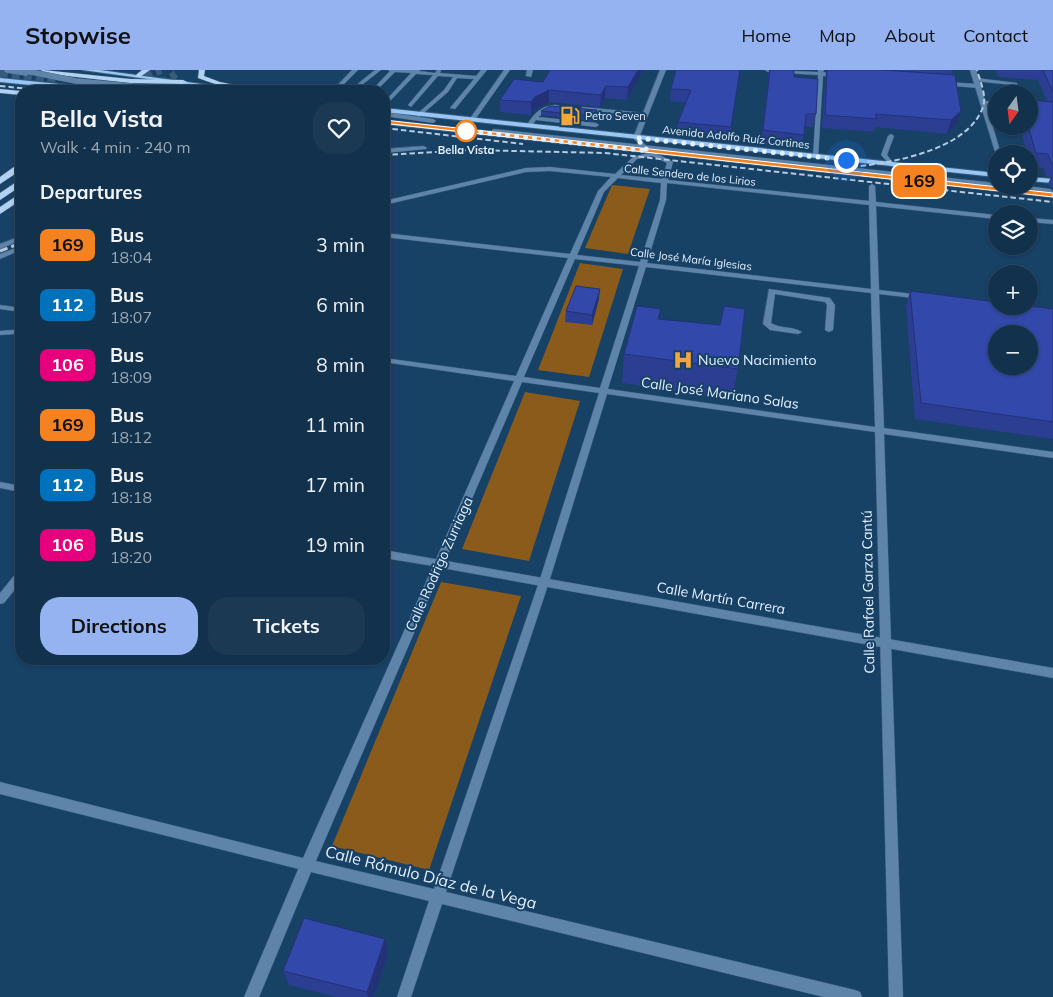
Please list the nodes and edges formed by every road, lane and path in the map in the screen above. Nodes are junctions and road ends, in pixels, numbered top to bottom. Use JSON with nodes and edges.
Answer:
{"nodes":[{"id":1,"x":8,"y":70,"type":"edge"},
{"id":2,"x":21,"y":70,"type":"edge"},
{"id":3,"x":85,"y":70,"type":"edge"},
{"id":4,"x":147,"y":70,"type":"edge"},
{"id":5,"x":202,"y":70,"type":"edge"},
{"id":6,"x":355,"y":70,"type":"edge"},
{"id":7,"x":378,"y":70,"type":"edge"},
{"id":8,"x":393,"y":70,"type":"edge"},
{"id":9,"x":484,"y":70,"type":"edge"},
{"id":10,"x":507,"y":70,"type":"edge"},
{"id":11,"x":663,"y":70,"type":"edge"},
{"id":12,"x":768,"y":70,"type":"edge"},
{"id":13,"x":973,"y":70,"type":"edge"},
{"id":14,"x":416,"y":71,"type":"edge"},
{"id":15,"x":42,"y":72,"type":"dead end"},
{"id":16,"x":438,"y":72,"type":"edge"},
{"id":17,"x":820,"y":72,"type":"edge"},
{"id":18,"x":138,"y":76,"type":"junction"},
{"id":19,"x":456,"y":76,"type":"junction"},
{"id":20,"x":840,"y":76,"type":"edge"},
{"id":21,"x":476,"y":78,"type":"junction"},
{"id":22,"x":0,"y":80,"type":"edge"},
{"id":23,"x":184,"y":82,"type":"junction"},
{"id":24,"x":938,"y":83,"type":"edge"},
{"id":25,"x":977,"y":83,"type":"junction"},
{"id":26,"x":49,"y":85,"type":"edge"},
{"id":27,"x":100,"y":85,"type":"tunnel mouth"},
{"id":28,"x":119,"y":85,"type":"tunnel mouth"},
{"id":29,"x":206,"y":85,"type":"edge"},
{"id":30,"x":225,"y":85,"type":"edge"},
{"id":31,"x":340,"y":85,"type":"edge"},
{"id":32,"x":359,"y":85,"type":"edge"},
{"id":33,"x":379,"y":85,"type":"edge"},
{"id":34,"x":1015,"y":85,"type":"edge"},
{"id":35,"x":0,"y":91,"type":"edge"},
{"id":36,"x":15,"y":92,"type":"edge"},
{"id":37,"x":390,"y":99,"type":"edge"},
{"id":38,"x":983,"y":103,"type":"junction"},
{"id":39,"x":988,"y":103,"type":"edge"},
{"id":40,"x":411,"y":105,"type":"dead end"},
{"id":41,"x":453,"y":108,"type":"dead end"},
{"id":42,"x":569,"y":108,"type":"edge"},
{"id":43,"x":577,"y":108,"type":"edge"},
{"id":44,"x":390,"y":111,"type":"edge"},
{"id":45,"x":602,"y":111,"type":"junction"},
{"id":46,"x":420,"y":115,"type":"junction"},
{"id":47,"x":645,"y":115,"type":"junction"},
{"id":48,"x":390,"y":117,"type":"edge"},
{"id":49,"x":534,"y":118,"type":"junction"},
{"id":50,"x":472,"y":120,"type":"junction"},
{"id":51,"x":390,"y":123,"type":"edge"},
{"id":52,"x":431,"y":123,"type":"dead end"},
{"id":53,"x":596,"y":125,"type":"junction"},
{"id":54,"x":529,"y":126,"type":"junction"},
{"id":55,"x":495,"y":130,"type":"dead end"},
{"id":56,"x":593,"y":133,"type":"junction"},
{"id":57,"x":891,"y":136,"type":"dead end"},
{"id":58,"x":995,"y":145,"type":"edge"},
{"id":59,"x":645,"y":146,"type":"junction"},
{"id":60,"x":424,"y":148,"type":"dead end"},
{"id":61,"x":390,"y":151,"type":"edge"},
{"id":62,"x":816,"y":157,"type":"junction"},
{"id":63,"x":892,"y":165,"type":"junction"},
{"id":64,"x":15,"y":170,"type":"edge"},
{"id":65,"x":988,"y":175,"type":"edge"},
{"id":66,"x":614,"y":177,"type":"junction"},
{"id":67,"x":988,"y":180,"type":"edge"},
{"id":68,"x":0,"y":181,"type":"edge"},
{"id":69,"x":664,"y":182,"type":"junction"},
{"id":70,"x":1038,"y":183,"type":"edge"},
{"id":71,"x":988,"y":184,"type":"edge"},
{"id":72,"x":15,"y":186,"type":"edge"},
{"id":73,"x":872,"y":186,"type":"dead end"},
{"id":74,"x":1038,"y":186,"type":"edge"},
{"id":75,"x":1038,"y":187,"type":"edge"},
{"id":76,"x":1051,"y":188,"type":"edge"},
{"id":77,"x":0,"y":197,"type":"edge"},
{"id":78,"x":15,"y":200,"type":"edge"},
{"id":79,"x":390,"y":203,"type":"edge"},
{"id":80,"x":872,"y":204,"type":"junction"},
{"id":81,"x":0,"y":211,"type":"edge"},
{"id":82,"x":988,"y":215,"type":"edge"},
{"id":83,"x":1038,"y":221,"type":"edge"},
{"id":84,"x":1053,"y":222,"type":"edge"},
{"id":85,"x":390,"y":236,"type":"edge"},
{"id":86,"x":15,"y":241,"type":"edge"},
{"id":87,"x":0,"y":247,"type":"edge"},
{"id":88,"x":15,"y":251,"type":"edge"},
{"id":89,"x":0,"y":257,"type":"edge"},
{"id":90,"x":571,"y":257,"type":"junction"},
{"id":91,"x":642,"y":265,"type":"junction"},
{"id":92,"x":774,"y":280,"type":"junction"},
{"id":93,"x":772,"y":291,"type":"junction"},
{"id":94,"x":876,"y":292,"type":"junction"},
{"id":95,"x":931,"y":298,"type":"edge"},
{"id":96,"x":0,"y":307,"type":"edge"},
{"id":97,"x":15,"y":309,"type":"edge"},
{"id":98,"x":829,"y":330,"type":"dead end"},
{"id":99,"x":15,"y":332,"type":"edge"},
{"id":100,"x":798,"y":332,"type":"dead end"},
{"id":101,"x":0,"y":333,"type":"edge"},
{"id":102,"x":390,"y":361,"type":"edge"},
{"id":103,"x":519,"y":379,"type":"junction"},
{"id":104,"x":602,"y":390,"type":"junction"},
{"id":105,"x":879,"y":430,"type":"junction"},
{"id":106,"x":1053,"y":455,"type":"edge"},
{"id":107,"x":0,"y":485,"type":"edge"},
{"id":108,"x":15,"y":488,"type":"edge"},
{"id":109,"x":390,"y":555,"type":"edge"},
{"id":110,"x":439,"y":564,"type":"junction"},
{"id":111,"x":15,"y":582,"type":"edge"},
{"id":112,"x":544,"y":582,"type":"junction"},
{"id":113,"x":0,"y":600,"type":"edge"},
{"id":114,"x":884,"y":642,"type":"junction"},
{"id":115,"x":1053,"y":673,"type":"edge"},
{"id":116,"x":0,"y":788,"type":"edge"},
{"id":117,"x":307,"y":865,"type":"junction"},
{"id":118,"x":437,"y":896,"type":"junction"},
{"id":119,"x":251,"y":997,"type":"edge"},
{"id":120,"x":404,"y":997,"type":"edge"},
{"id":121,"x":855,"y":997,"type":"edge"},
{"id":122,"x":896,"y":997,"type":"edge"}],
"edges":[{"from":1,"to":27,"type":"street","bridge":true},
{"from":2,"to":28,"type":"street","bridge":true},
{"from":3,"to":18,"type":"main road"},
{"from":4,"to":18,"type":"highway"},
{"from":5,"to":30,"type":"highway"},
{"from":6,"to":31,"type":"street"},
{"from":7,"to":32,"type":"street"},
{"from":8,"to":14,"type":"street"},
{"from":8,"to":33,"type":"street"},
{"from":9,"to":21,"type":"street"},
{"from":10,"to":50,"type":"street"},
{"from":11,"to":47,"type":"street"},
{"from":12,"to":17,"type":"street"},
{"from":13,"to":25,"type":"street"},
{"from":14,"to":16,"type":"street"},
{"from":14,"to":37,"type":"street"},
{"from":15,"to":23,"type":"highway"},
{"from":16,"to":19,"type":"street"},
{"from":16,"to":40,"type":"street"},
{"from":17,"to":20,"type":"street"},
{"from":17,"to":62,"type":"street"},
{"from":18,"to":23,"type":"main road"},
{"from":19,"to":21,"type":"street"},
{"from":19,"to":46,"type":"street"},
{"from":21,"to":41,"type":"street"},
{"from":22,"to":26,"type":"main road"},
{"from":23,"to":29,"type":"main road"},
{"from":24,"to":25,"type":"street"},
{"from":25,"to":34,"type":"street"},
{"from":25,"to":38,"type":"street"},
{"from":35,"to":36,"type":"highway"},
{"from":38,"to":39,"type":"street"},
{"from":38,"to":58,"type":"street"},
{"from":42,"to":49,"type":"street"},
{"from":43,"to":45,"type":"street"},
{"from":44,"to":46,"type":"main road","name":"Avenida Adolfo Ruíz Cortines"},
{"from":45,"to":47,"type":"street"},
{"from":45,"to":53,"type":"street"},
{"from":46,"to":50,"type":"main road","name":"Avenida Adolfo Ruíz Cortines"},
{"from":47,"to":59,"type":"street"},
{"from":48,"to":52,"type":"street"},
{"from":49,"to":53,"type":"street"},
{"from":49,"to":54,"type":"street"},
{"from":50,"to":54,"type":"main road","name":"Avenida Adolfo Ruíz Cortines"},
{"from":51,"to":59,"type":"main road","name":"Avenida Adolfo Ruíz Cortines"},
{"from":53,"to":56,"type":"street"},
{"from":54,"to":56,"type":"main road","name":"Avenida Adolfo Ruíz Cortines"},
{"from":55,"to":59,"type":"street"},
{"from":56,"to":59,"type":"main road","name":"Avenida Adolfo Ruíz Cortines"},
{"from":57,"to":63,"type":"street"},
{"from":59,"to":62,"type":"main road","name":"Avenida Adolfo Ruíz Cortines"},
{"from":59,"to":66,"type":"street","name":"Calle Rodrigo Zurriaga"},
{"from":59,"to":67,"type":"street"},
{"from":59,"to":69,"type":"street"},
{"from":59,"to":71,"type":"street"},
{"from":59,"to":76,"type":"main road","name":"Avenida Adolfo Ruíz Cortines"},
{"from":60,"to":61,"type":"street"},
{"from":62,"to":63,"type":"main road","name":"Avenida Adolfo Ruíz Cortines"},
{"from":63,"to":65,"type":"main road","name":"Avenida Adolfo Ruíz Cortines"},
{"from":64,"to":68,"type":"highway"},
{"from":66,"to":69,"type":"street","name":"Calle Sendero de los Lirios"},
{"from":66,"to":79,"type":"street","name":"Calle Sendero de los Lirios"},
{"from":66,"to":90,"type":"street","name":"Calle Rodrigo Zurriaga"},
{"from":69,"to":80,"type":"street","name":"Calle Sendero de los Lirios"},
{"from":69,"to":91,"type":"street"},
{"from":70,"to":76,"type":"main road"},
{"from":72,"to":77,"type":"highway"},
{"from":73,"to":80,"type":"street","name":"Calle Rafael Garza Cantú"},
{"from":74,"to":76,"type":"street"},
{"from":75,"to":76,"type":"street"},
{"from":78,"to":81,"type":"highway"},
{"from":80,"to":82,"type":"street","name":"Calle Sendero de los Lirios"},
{"from":80,"to":94,"type":"street","name":"Calle Rafael Garza Cantú"},
{"from":83,"to":84,"type":"street"},
{"from":85,"to":90,"type":"street","name":"Calle José María Iglesias"},
{"from":86,"to":87,"type":"street"},
{"from":88,"to":89,"type":"street"},
{"from":90,"to":91,"type":"street","name":"Calle José María Iglesias"},
{"from":90,"to":103,"type":"street","name":"Calle Rodrigo Zurriaga"},
{"from":91,"to":92,"type":"street","name":"Calle José María Iglesias"},
{"from":91,"to":104,"type":"street"},
{"from":92,"to":93,"type":"street"},
{"from":92,"to":94,"type":"street","name":"Calle José María Iglesias"},
{"from":93,"to":98,"type":"street"},
{"from":93,"to":100,"type":"street"},
{"from":94,"to":95,"type":"street","name":"Calle José María Iglesias"},
{"from":94,"to":105,"type":"street","name":"Calle Rafael Garza Cantú"},
{"from":96,"to":97,"type":"street"},
{"from":99,"to":101,"type":"street"},
{"from":102,"to":103,"type":"street","name":"Calle José Mariano Salas"},
{"from":103,"to":104,"type":"street","name":"Calle José Mariano Salas"},
{"from":103,"to":110,"type":"street","name":"Calle Rodrigo Zurriaga"},
{"from":104,"to":105,"type":"street","name":"Calle José Mariano Salas"},
{"from":104,"to":112,"type":"street"},
{"from":105,"to":106,"type":"street","name":"Calle José Mariano Salas"},
{"from":105,"to":114,"type":"street","name":"Calle Rafael Garza Cantú"},
{"from":107,"to":108,"type":"street"},
{"from":109,"to":110,"type":"street","name":"Calle Martín Carrera"},
{"from":110,"to":112,"type":"street","name":"Calle Martín Carrera"},
{"from":110,"to":117,"type":"street","name":"Calle Rodrigo Zurriaga"},
{"from":111,"to":113,"type":"street"},
{"from":112,"to":114,"type":"street","name":"Calle Martín Carrera"},
{"from":112,"to":118,"type":"street"},
{"from":114,"to":115,"type":"street","name":"Calle Martín Carrera"},
{"from":114,"to":122,"type":"street","name":"Calle Rafael Garza Cantú"},
{"from":116,"to":117,"type":"street","name":"Calle Rómulo Díaz de la Vega"},
{"from":117,"to":118,"type":"street","name":"Calle Rómulo Díaz de la Vega"},
{"from":117,"to":119,"type":"street","name":"Calle Rodrigo Zurriaga"},
{"from":118,"to":120,"type":"street"},
{"from":118,"to":121,"type":"street","name":"Calle Rómulo Díaz de la Vega"}]}
